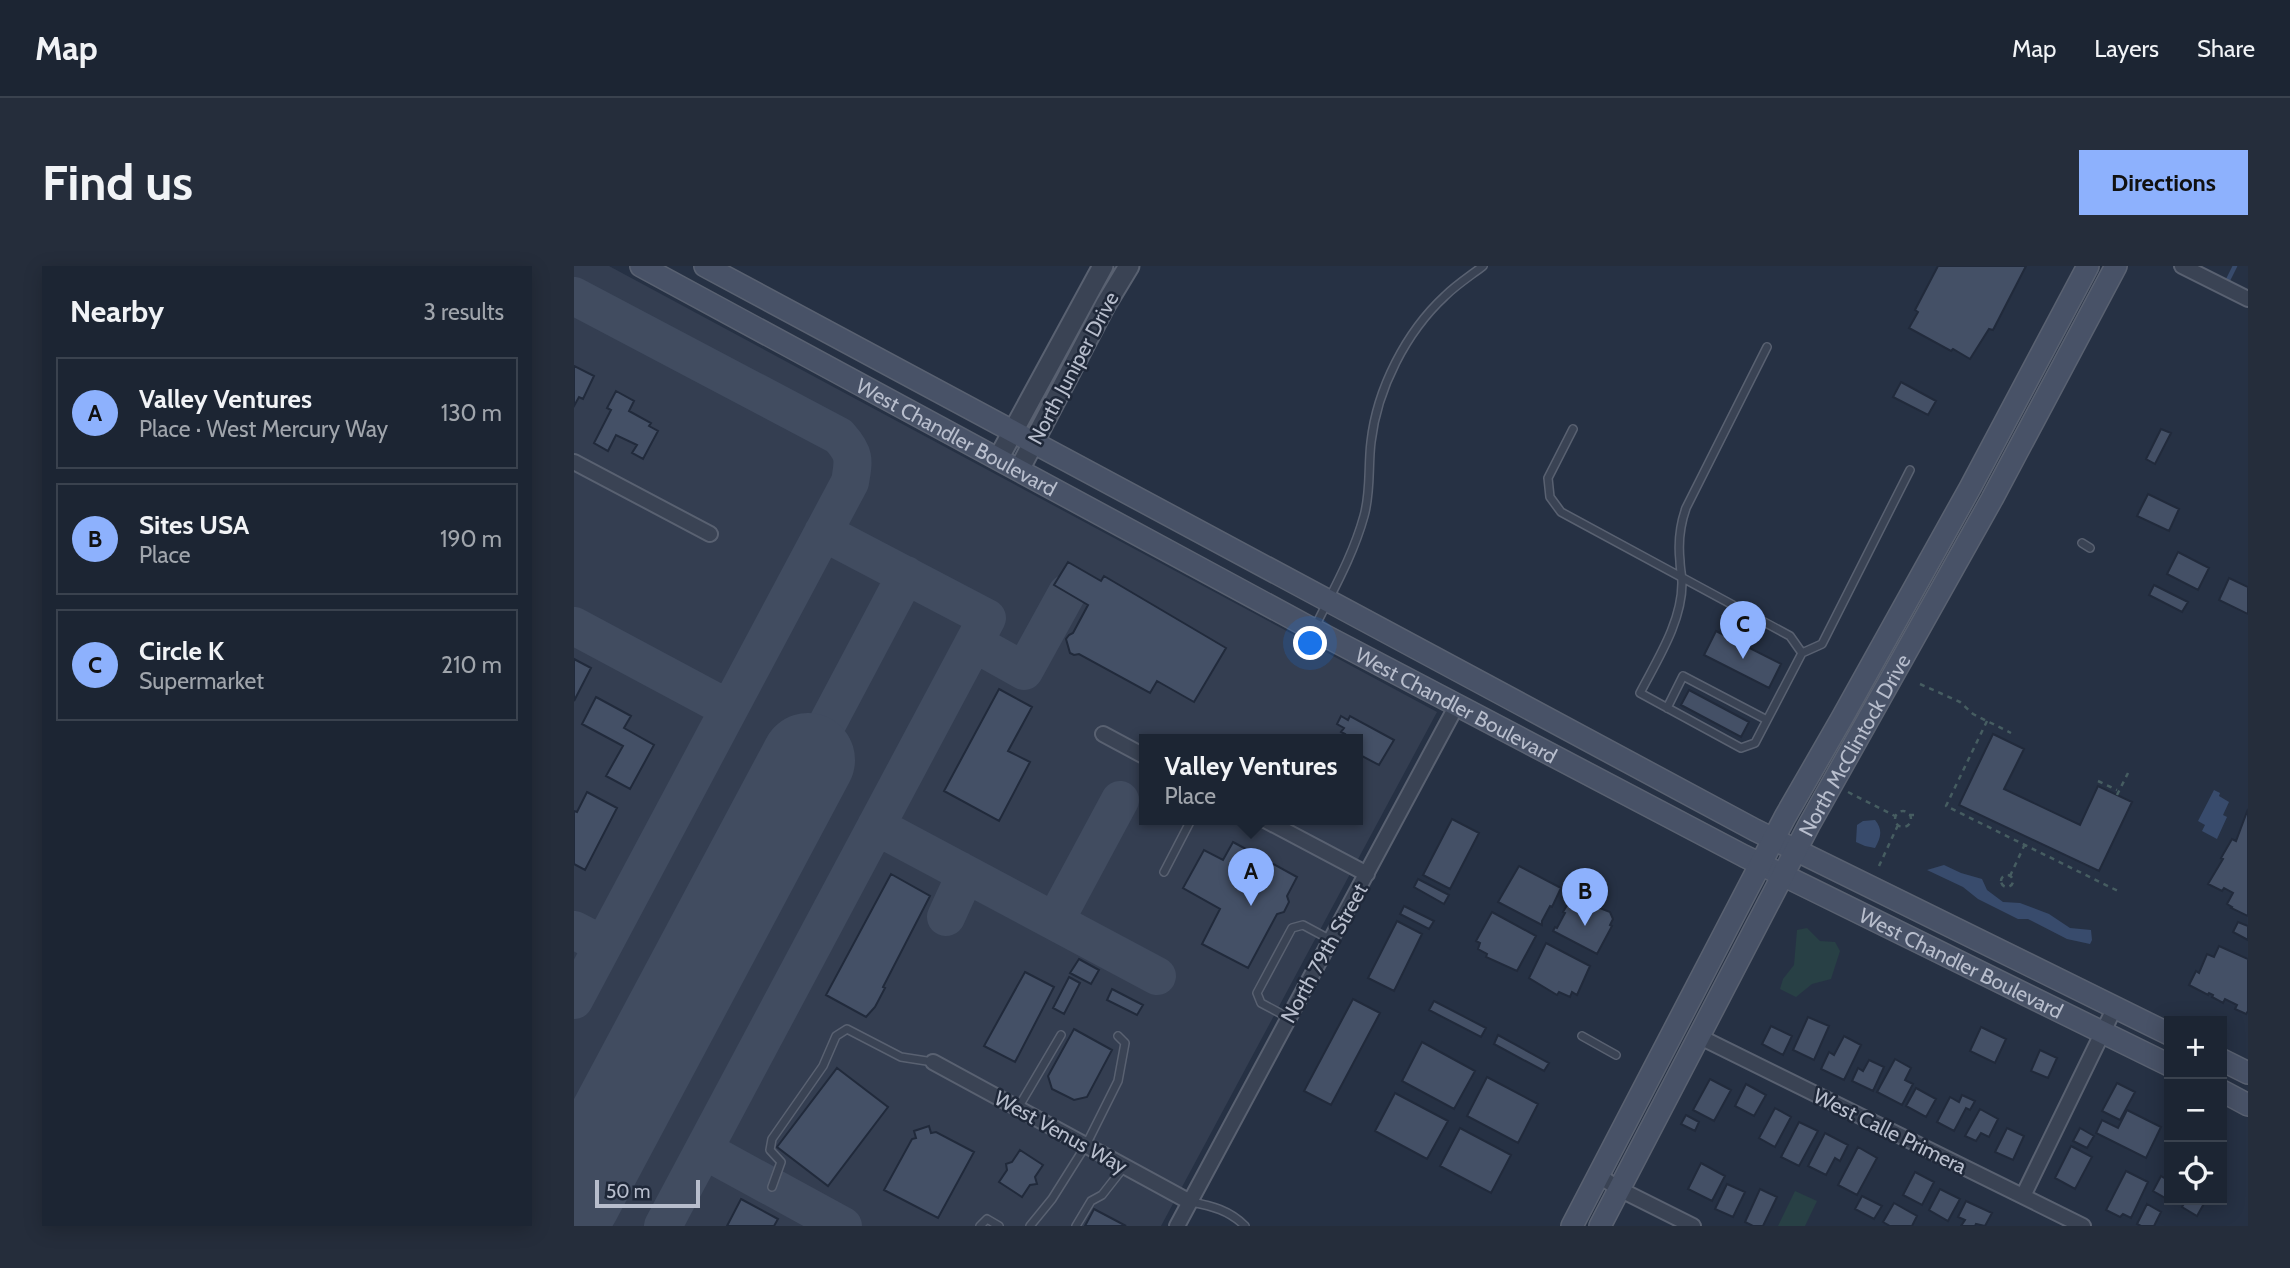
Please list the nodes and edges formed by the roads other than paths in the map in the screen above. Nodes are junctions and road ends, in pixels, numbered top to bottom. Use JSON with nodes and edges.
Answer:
{"nodes":[{"id":1,"x":641,"y":266,"type":"edge"},
{"id":2,"x":705,"y":266,"type":"edge"},
{"id":3,"x":1102,"y":266,"type":"edge"},
{"id":4,"x":1129,"y":266,"type":"edge"},
{"id":5,"x":1483,"y":266,"type":"edge"},
{"id":6,"x":2088,"y":266,"type":"edge"},
{"id":7,"x":2116,"y":266,"type":"edge"},
{"id":8,"x":2182,"y":266,"type":"edge"},
{"id":9,"x":2248,"y":299,"type":"edge"},
{"id":10,"x":1767,"y":347,"type":"dead end"},
{"id":11,"x":1573,"y":429,"type":"dead end"},
{"id":12,"x":1013,"y":432,"type":"junction"},
{"id":13,"x":1034,"y":443,"type":"junction"},
{"id":14,"x":999,"y":459,"type":"junction"},
{"id":15,"x":574,"y":462,"type":"edge"},
{"id":16,"x":1019,"y":470,"type":"junction"},
{"id":17,"x":1910,"y":470,"type":"dead end"},
{"id":18,"x":1970,"y":488,"type":"junction"},
{"id":19,"x":1992,"y":499,"type":"junction"},
{"id":20,"x":709,"y":534,"type":"dead end"},
{"id":21,"x":2081,"y":543,"type":"dead end"},
{"id":22,"x":2090,"y":548,"type":"dead end"},
{"id":23,"x":1681,"y":577,"type":"junction"},
{"id":24,"x":1328,"y":600,"type":"junction"},
{"id":25,"x":1314,"y":629,"type":"junction"},
{"id":26,"x":1802,"y":653,"type":"junction"},
{"id":27,"x":1457,"y":705,"type":"junction"},
{"id":28,"x":1667,"y":708,"type":"junction"},
{"id":29,"x":1767,"y":720,"type":"junction"},
{"id":30,"x":1103,"y":734,"type":"dead end"},
{"id":31,"x":1139,"y":753,"type":"edge"},
{"id":32,"x":1188,"y":825,"type":"edge"},
{"id":33,"x":1274,"y":825,"type":"edge"},
{"id":34,"x":1773,"y":839,"type":"junction"},
{"id":35,"x":1796,"y":850,"type":"junction"},
{"id":36,"x":1760,"y":864,"type":"junction"},
{"id":37,"x":1164,"y":872,"type":"dead end"},
{"id":38,"x":1367,"y":874,"type":"junction"},
{"id":39,"x":1783,"y":876,"type":"junction"},
{"id":40,"x":1331,"y":940,"type":"junction"},
{"id":41,"x":2115,"y":1007,"type":"junction"},
{"id":42,"x":1289,"y":1018,"type":"junction"},
{"id":43,"x":2104,"y":1032,"type":"junction"},
{"id":44,"x":2164,"y":1032,"type":"edge"},
{"id":45,"x":1060,"y":1035,"type":"dead end"},
{"id":46,"x":1118,"y":1035,"type":"dead end"},
{"id":47,"x":1582,"y":1036,"type":"dead end"},
{"id":48,"x":1698,"y":1036,"type":"junction"},
{"id":49,"x":1616,"y":1055,"type":"dead end"},
{"id":50,"x":933,"y":1062,"type":"joint"},
{"id":51,"x":2164,"y":1062,"type":"edge"},
{"id":52,"x":2227,"y":1062,"type":"edge"},
{"id":53,"x":2248,"y":1073,"type":"edge"},
{"id":54,"x":2227,"y":1094,"type":"edge"},
{"id":55,"x":2248,"y":1105,"type":"edge"},
{"id":56,"x":1018,"y":1108,"type":"junction"},
{"id":57,"x":1086,"y":1145,"type":"junction"},
{"id":58,"x":1124,"y":1166,"type":"junction"},
{"id":59,"x":1598,"y":1175,"type":"junction"},
{"id":60,"x":772,"y":1187,"type":"dead end"},
{"id":61,"x":1619,"y":1189,"type":"junction"},
{"id":62,"x":2022,"y":1196,"type":"junction"},
{"id":63,"x":1190,"y":1202,"type":"junction"},
{"id":64,"x":980,"y":1226,"type":"edge"},
{"id":65,"x":999,"y":1226,"type":"edge"},
{"id":66,"x":1030,"y":1226,"type":"edge"},
{"id":67,"x":1076,"y":1226,"type":"edge"},
{"id":68,"x":1177,"y":1226,"type":"edge"},
{"id":69,"x":1245,"y":1226,"type":"edge"},
{"id":70,"x":1572,"y":1226,"type":"edge"},
{"id":71,"x":1600,"y":1226,"type":"edge"},
{"id":72,"x":1693,"y":1226,"type":"edge"},
{"id":73,"x":2083,"y":1226,"type":"edge"}],
"edges":[{"from":1,"to":14,"type":"main road","name":"West Chandler Boulevard"},
{"from":2,"to":12,"type":"main road","name":"West Chandler Boulevard"},
{"from":3,"to":12,"type":"street","name":"North Juniper Drive"},
{"from":4,"to":13,"type":"street","name":"North Juniper Drive"},
{"from":5,"to":24,"type":"lane"},
{"from":6,"to":18,"type":"main road","name":"North McClintock Drive"},
{"from":7,"to":19,"type":"main road","name":"North McClintock Drive"},
{"from":8,"to":9,"type":"street"},
{"from":10,"to":23,"type":"lane"},
{"from":11,"to":23,"type":"lane"},
{"from":12,"to":13,"type":"main road","name":"West Chandler Boulevard"},
{"from":12,"to":14,"type":"street","name":"North Juniper Drive"},
{"from":13,"to":16,"type":"street","name":"North Juniper Drive"},
{"from":13,"to":24,"type":"main road","name":"West Chandler Boulevard"},
{"from":14,"to":16,"type":"main road","name":"West Chandler Boulevard"},
{"from":15,"to":20,"type":"street"},
{"from":16,"to":25,"type":"main road","name":"West Chandler Boulevard"},
{"from":17,"to":26,"type":"lane"},
{"from":18,"to":19,"type":"main road"},
{"from":18,"to":34,"type":"main road","name":"North McClintock Drive"},
{"from":19,"to":35,"type":"main road","name":"North McClintock Drive"},
{"from":21,"to":22,"type":"lane"},
{"from":23,"to":26,"type":"lane"},
{"from":23,"to":28,"type":"lane"},
{"from":24,"to":25,"type":"lane"},
{"from":24,"to":34,"type":"main road","name":"West Chandler Boulevard"},
{"from":25,"to":27,"type":"main road","name":"West Chandler Boulevard"},
{"from":26,"to":29,"type":"lane"},
{"from":27,"to":36,"type":"main road","name":"West Chandler Boulevard"},
{"from":27,"to":38,"type":"street","name":"North 79th Street"},
{"from":28,"to":29,"type":"lane"},
{"from":28,"to":29,"type":"lane"},
{"from":30,"to":31,"type":"street"},
{"from":32,"to":37,"type":"lane"},
{"from":33,"to":38,"type":"street"},
{"from":34,"to":35,"type":"main road","name":"West Chandler Boulevard"},
{"from":34,"to":36,"type":"main road","name":"North McClintock Drive"},
{"from":35,"to":39,"type":"main road","name":"North McClintock Drive"},
{"from":35,"to":41,"type":"main road","name":"West Chandler Boulevard"},
{"from":36,"to":39,"type":"main road","name":"West Chandler Boulevard"},
{"from":36,"to":59,"type":"main road","name":"North McClintock Drive"},
{"from":38,"to":40,"type":"street","name":"North 79th Street"},
{"from":39,"to":43,"type":"main road","name":"West Chandler Boulevard"},
{"from":39,"to":48,"type":"main road","name":"North McClintock Drive"},
{"from":40,"to":42,"type":"street","name":"North 79th Street"},
{"from":40,"to":42,"type":"lane"},
{"from":41,"to":43,"type":"street"},
{"from":41,"to":44,"type":"main road","name":"West Chandler Boulevard"},
{"from":42,"to":63,"type":"street","name":"North 79th Street"},
{"from":43,"to":51,"type":"main road","name":"West Chandler Boulevard"},
{"from":43,"to":62,"type":"street"},
{"from":45,"to":56,"type":"lane"},
{"from":46,"to":57,"type":"lane"},
{"from":47,"to":49,"type":"lane"},
{"from":48,"to":61,"type":"main road","name":"North McClintock Drive"},
{"from":48,"to":62,"type":"street","name":"West Calle Primera"},
{"from":50,"to":56,"type":"street","name":"West Venus Way"},
{"from":50,"to":60,"type":"lane"},
{"from":52,"to":53,"type":"main road"},
{"from":54,"to":55,"type":"main road"},
{"from":56,"to":57,"type":"street","name":"West Venus Way"},
{"from":57,"to":58,"type":"street","name":"West Venus Way"},
{"from":57,"to":66,"type":"lane"},
{"from":58,"to":63,"type":"street","name":"West Venus Way"},
{"from":58,"to":67,"type":"lane"},
{"from":59,"to":61,"type":"street"},
{"from":59,"to":70,"type":"main road","name":"North McClintock Drive"},
{"from":61,"to":71,"type":"main road","name":"North McClintock Drive"},
{"from":61,"to":72,"type":"street"},
{"from":62,"to":73,"type":"street","name":"West Calle Primera"},
{"from":63,"to":68,"type":"street","name":"North 79th Street"},
{"from":63,"to":69,"type":"lane"},
{"from":64,"to":65,"type":"lane"}]}
